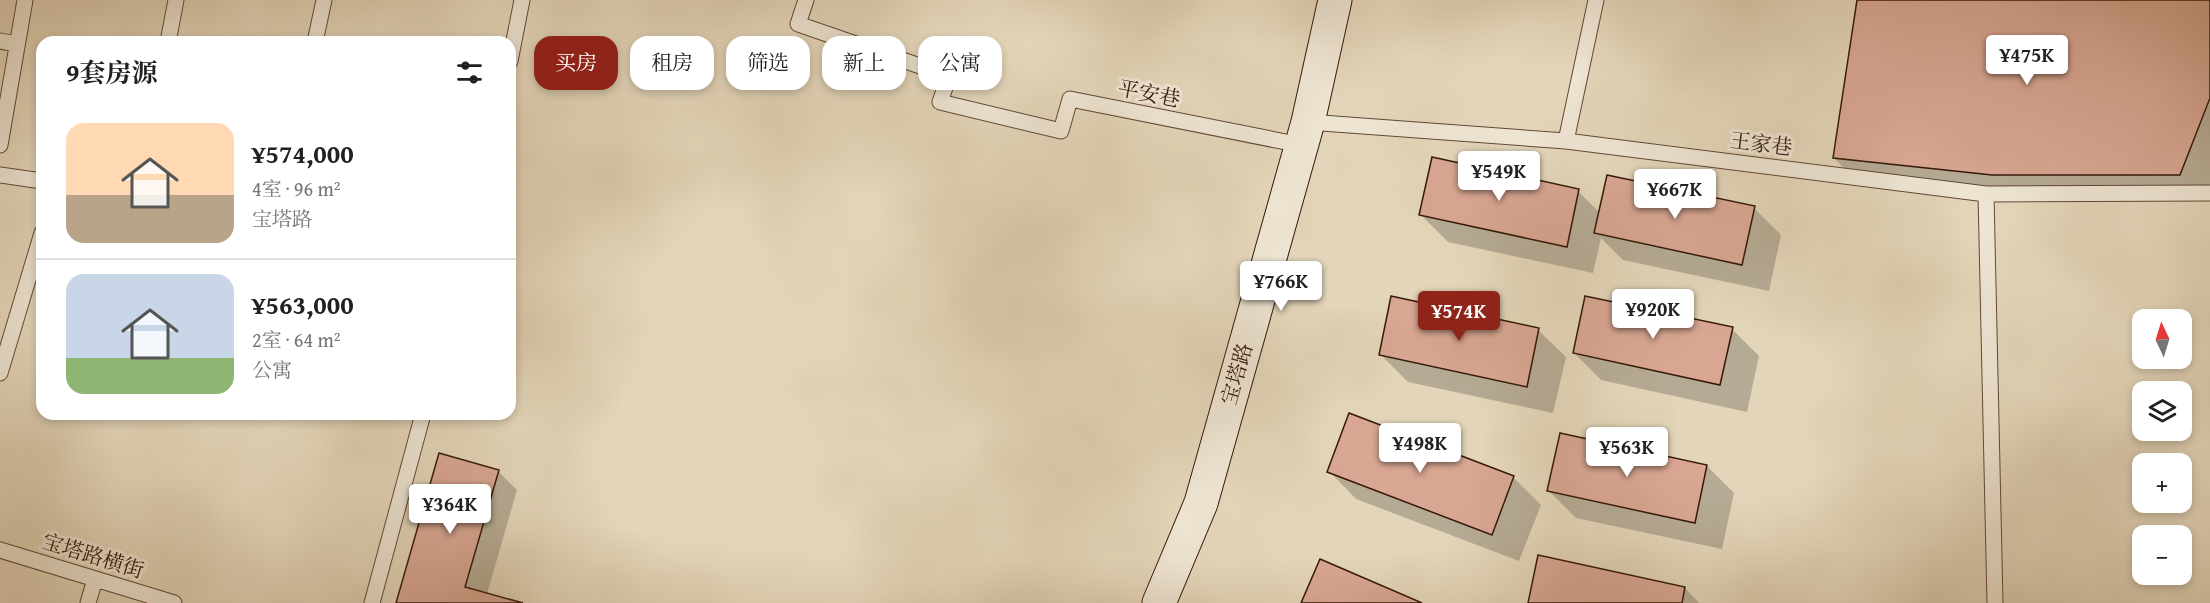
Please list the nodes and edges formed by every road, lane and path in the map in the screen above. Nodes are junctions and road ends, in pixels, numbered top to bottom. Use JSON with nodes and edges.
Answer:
{"nodes":[{"id":1,"x":25,"y":0,"type":"edge"},
{"id":2,"x":176,"y":0,"type":"edge"},
{"id":3,"x":324,"y":0,"type":"edge"},
{"id":4,"x":522,"y":0,"type":"edge"},
{"id":5,"x":806,"y":0,"type":"edge"},
{"id":6,"x":1335,"y":0,"type":"edge"},
{"id":7,"x":1596,"y":0,"type":"edge"},
{"id":8,"x":169,"y":36,"type":"edge"},
{"id":9,"x":316,"y":36,"type":"edge"},
{"id":10,"x":515,"y":36,"type":"edge"},
{"id":11,"x":0,"y":41,"type":"edge"},
{"id":12,"x":17,"y":44,"type":"junction"},
{"id":13,"x":1304,"y":133,"type":"junction"},
{"id":14,"x":1566,"y":141,"type":"junction"},
{"id":15,"x":0,"y":145,"type":"edge"},
{"id":16,"x":0,"y":175,"type":"edge"},
{"id":17,"x":36,"y":180,"type":"edge"},
{"id":18,"x":2210,"y":193,"type":"edge"},
{"id":19,"x":1986,"y":194,"type":"junction"},
{"id":20,"x":36,"y":253,"type":"edge"},
{"id":21,"x":0,"y":373,"type":"edge"},
{"id":22,"x":421,"y":420,"type":"edge"},
{"id":23,"x":0,"y":550,"type":"edge"},
{"id":24,"x":95,"y":579,"type":"junction"},
{"id":25,"x":88,"y":603,"type":"edge"},
{"id":26,"x":174,"y":603,"type":"edge"},
{"id":27,"x":372,"y":603,"type":"edge"},
{"id":28,"x":1159,"y":603,"type":"edge"},
{"id":29,"x":1995,"y":603,"type":"edge"}],
"edges":[{"from":1,"to":12,"type":"lane"},
{"from":2,"to":8,"type":"lane"},
{"from":3,"to":9,"type":"lane"},
{"from":4,"to":10,"type":"lane"},
{"from":5,"to":13,"type":"lane","name":"平安巷"},
{"from":6,"to":13,"type":"main road","name":"宝塔路"},
{"from":7,"to":14,"type":"lane"},
{"from":11,"to":12,"type":"lane"},
{"from":12,"to":15,"type":"lane"},
{"from":13,"to":14,"type":"lane","name":"王家巷"},
{"from":13,"to":28,"type":"main road","name":"宝塔路"},
{"from":14,"to":19,"type":"lane","name":"王家巷"},
{"from":16,"to":17,"type":"lane"},
{"from":18,"to":19,"type":"lane","name":"王家巷"},
{"from":19,"to":29,"type":"lane"},
{"from":20,"to":21,"type":"lane"},
{"from":22,"to":27,"type":"lane"},
{"from":23,"to":24,"type":"lane","name":"宝塔路横街"},
{"from":24,"to":25,"type":"lane"},
{"from":24,"to":26,"type":"lane","name":"宝塔路横街"}]}
